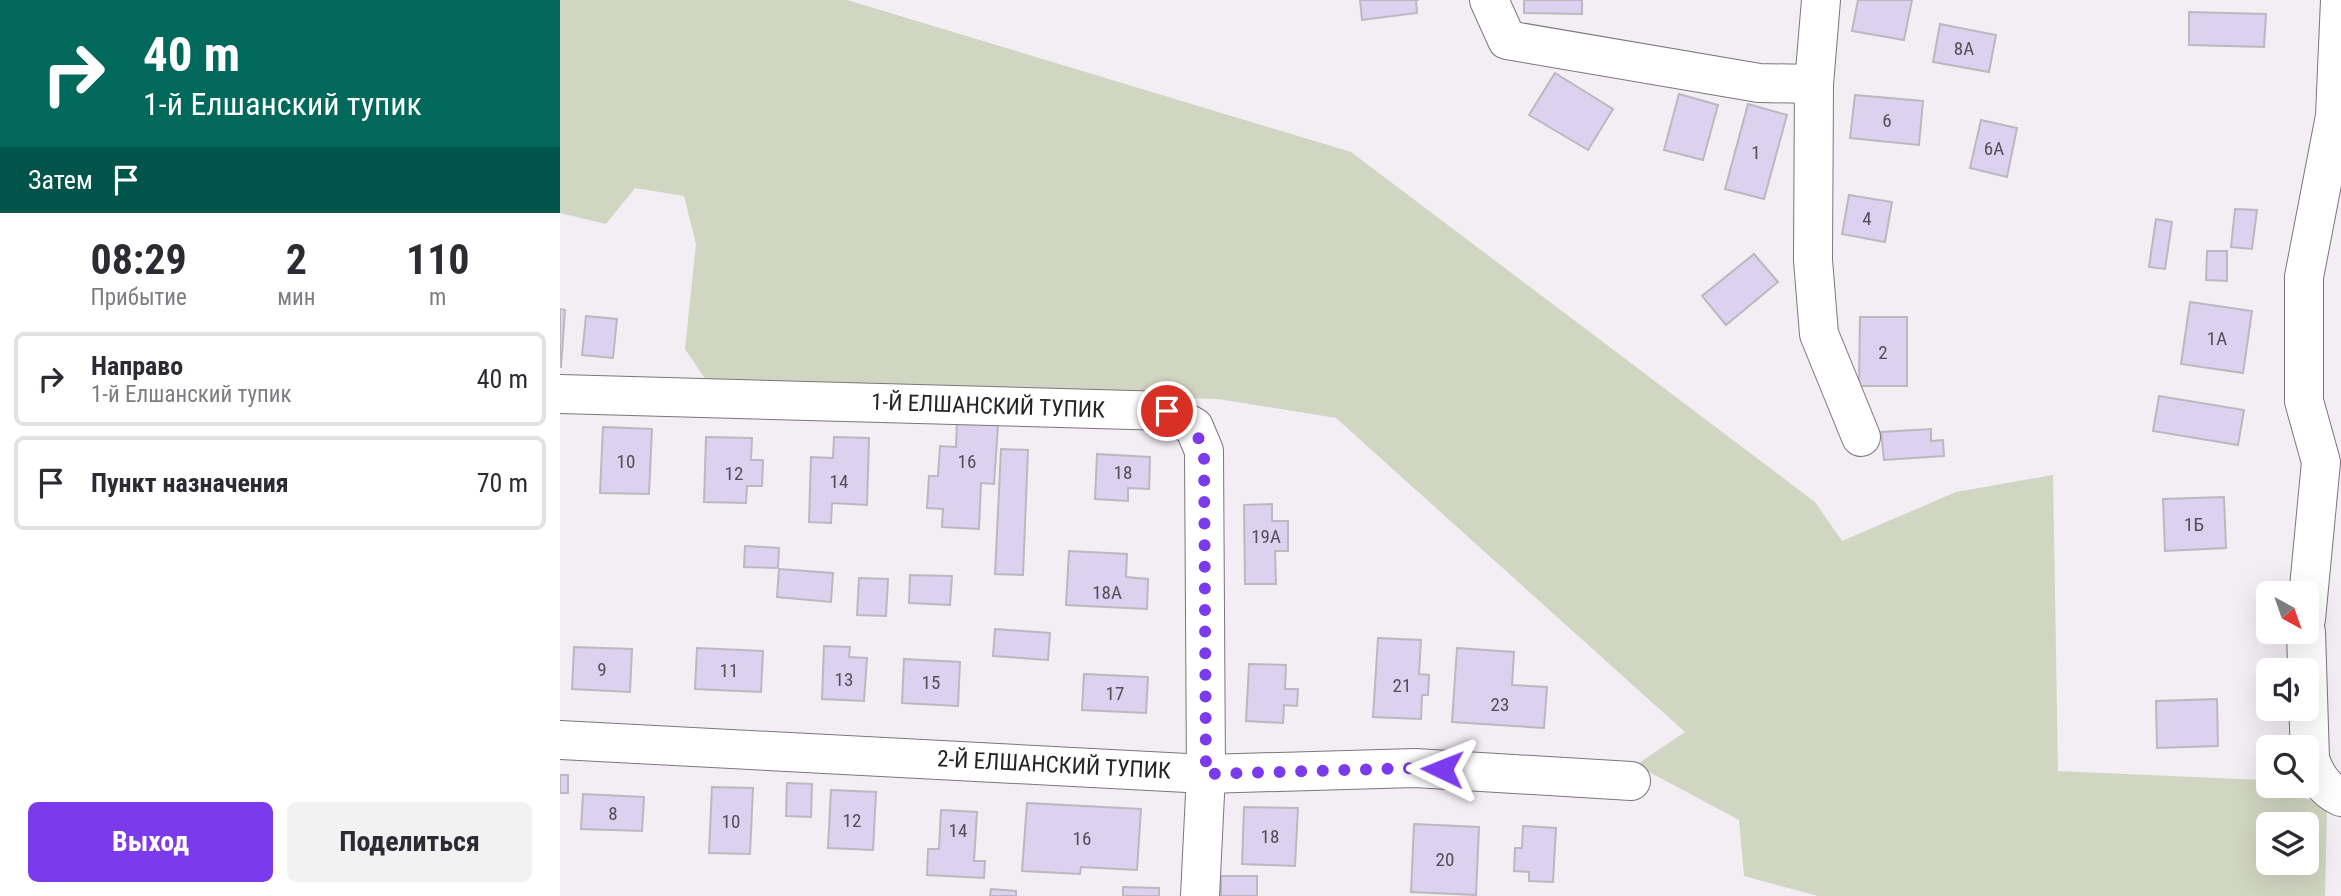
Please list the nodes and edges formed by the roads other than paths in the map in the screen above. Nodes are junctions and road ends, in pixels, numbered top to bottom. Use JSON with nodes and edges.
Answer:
{"nodes":[{"id":1,"x":1489,"y":0,"type":"edge"},
{"id":2,"x":1821,"y":0,"type":"edge"},
{"id":3,"x":2340,"y":0,"type":"edge"},
{"id":4,"x":1814,"y":84,"type":"junction"},
{"id":5,"x":2338,"y":116,"type":"edge"},
{"id":6,"x":560,"y":394,"type":"edge"},
{"id":7,"x":1861,"y":437,"type":"dead end"},
{"id":8,"x":2331,"y":462,"type":"edge"},
{"id":9,"x":2312,"y":581,"type":"edge"},
{"id":10,"x":2306,"y":644,"type":"edge"},
{"id":11,"x":560,"y":740,"type":"edge"},
{"id":12,"x":1206,"y":774,"type":"junction"},
{"id":13,"x":1631,"y":781,"type":"dead end"},
{"id":14,"x":2332,"y":790,"type":"edge"},
{"id":15,"x":1200,"y":896,"type":"edge"}],
"edges":[{"from":1,"to":4,"type":"street"},
{"from":2,"to":4,"type":"street"},
{"from":3,"to":5,"type":"street"},
{"from":4,"to":7,"type":"street"},
{"from":5,"to":8,"type":"street"},
{"from":6,"to":12,"type":"street","name":"1-Й ЕЛШАНСКИЙ ТУПИК"},
{"from":8,"to":9,"type":"street"},
{"from":10,"to":14,"type":"street"},
{"from":11,"to":12,"type":"street","name":"2-Й ЕЛШАНСКИЙ ТУПИК"},
{"from":12,"to":13,"type":"street","name":"2-Й ЕЛШАНСКИЙ ТУПИК"},
{"from":12,"to":15,"type":"street","name":"1-Й ЕЛШАНСКИЙ ТУПИК"}]}
